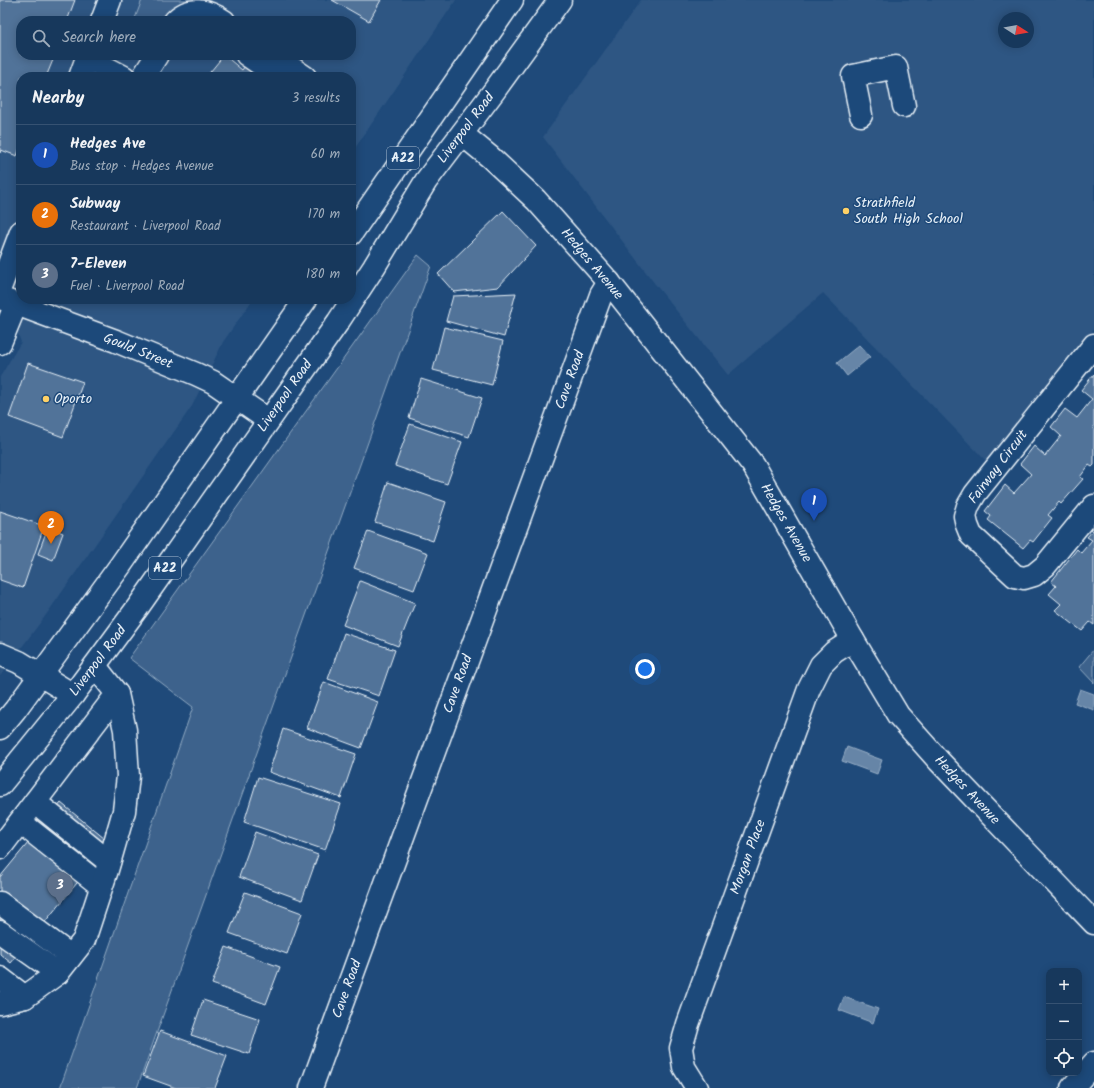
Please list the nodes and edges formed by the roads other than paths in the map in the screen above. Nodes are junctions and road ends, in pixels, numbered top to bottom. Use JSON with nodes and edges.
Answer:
{"nodes":[{"id":1,"x":110,"y":0,"type":"edge"},
{"id":2,"x":512,"y":0,"type":"edge"},
{"id":3,"x":560,"y":0,"type":"edge"},
{"id":4,"x":104,"y":16,"type":"edge"},
{"id":5,"x":181,"y":16,"type":"edge"},
{"id":6,"x":215,"y":16,"type":"edge"},
{"id":7,"x":154,"y":60,"type":"edge"},
{"id":8,"x":254,"y":60,"type":"edge"},
{"id":9,"x":280,"y":60,"type":"edge"},
{"id":10,"x":85,"y":64,"type":"edge"},
{"id":11,"x":109,"y":72,"type":"edge"},
{"id":12,"x":146,"y":72,"type":"edge"},
{"id":13,"x":272,"y":72,"type":"edge"},
{"id":14,"x":298,"y":72,"type":"edge"},
{"id":15,"x":904,"y":106,"type":"dead end"},
{"id":16,"x":861,"y":115,"type":"dead end"},
{"id":17,"x":462,"y":134,"type":"junction"},
{"id":18,"x":356,"y":227,"type":"edge"},
{"id":19,"x":16,"y":245,"type":"edge"},
{"id":20,"x":609,"y":282,"type":"junction"},
{"id":21,"x":0,"y":288,"type":"edge"},
{"id":22,"x":356,"y":294,"type":"edge"},
{"id":23,"x":8,"y":301,"type":"edge"},
{"id":24,"x":16,"y":304,"type":"edge"},
{"id":25,"x":303,"y":304,"type":"edge"},
{"id":26,"x":350,"y":304,"type":"edge"},
{"id":27,"x":0,"y":343,"type":"edge"},
{"id":28,"x":1094,"y":346,"type":"edge"},
{"id":29,"x":237,"y":398,"type":"junction"},
{"id":30,"x":268,"y":420,"type":"junction"},
{"id":31,"x":1094,"y":506,"type":"edge"},
{"id":32,"x":852,"y":640,"type":"junction"},
{"id":33,"x":0,"y":654,"type":"edge"},
{"id":34,"x":95,"y":666,"type":"junction"},
{"id":35,"x":41,"y":676,"type":"junction"},
{"id":36,"x":117,"y":694,"type":"junction"},
{"id":37,"x":73,"y":695,"type":"junction"},
{"id":38,"x":0,"y":728,"type":"edge"},
{"id":39,"x":0,"y":785,"type":"edge"},
{"id":40,"x":35,"y":802,"type":"junction"},
{"id":41,"x":20,"y":822,"type":"junction"},
{"id":42,"x":0,"y":848,"type":"edge"},
{"id":43,"x":109,"y":862,"type":"junction"},
{"id":44,"x":102,"y":886,"type":"junction"},
{"id":45,"x":0,"y":902,"type":"edge"},
{"id":46,"x":1094,"y":923,"type":"edge"},
{"id":47,"x":0,"y":932,"type":"edge"},
{"id":48,"x":64,"y":965,"type":"junction"},
{"id":49,"x":0,"y":978,"type":"edge"},
{"id":50,"x":26,"y":996,"type":"junction"},
{"id":51,"x":0,"y":1003,"type":"edge"},
{"id":52,"x":1094,"y":1063,"type":"edge"},
{"id":53,"x":311,"y":1088,"type":"edge"},
{"id":54,"x":697,"y":1088,"type":"edge"},
{"id":55,"x":1072,"y":1088,"type":"edge"}],
"edges":[{"from":1,"to":4,"type":"main road"},
{"from":2,"to":18,"type":"main road","number":"A22"},
{"from":3,"to":17,"type":"main road","name":"Liverpool Road","number":"A22"},
{"from":5,"to":6,"type":"main road"},
{"from":7,"to":12,"type":"main road"},
{"from":8,"to":13,"type":"main road"},
{"from":9,"to":14,"type":"main road"},
{"from":10,"to":11,"type":"main road"},
{"from":15,"to":16,"type":"main road"},
{"from":17,"to":20,"type":"main road","name":"Hedges Avenue"},
{"from":17,"to":22,"type":"main road","name":"Liverpool Road","number":"A22"},
{"from":19,"to":21,"type":"main road"},
{"from":20,"to":32,"type":"main road","name":"Hedges Avenue"},
{"from":20,"to":53,"type":"main road","name":"Cave Road"},
{"from":23,"to":27,"type":"main road"},
{"from":24,"to":29,"type":"main road","name":"Gould Street"},
{"from":25,"to":29,"type":"main road","number":"A22"},
{"from":26,"to":30,"type":"main road","name":"Liverpool Road","number":"A22"},
{"from":28,"to":31,"type":"main road","name":"Fairway Circuit"},
{"from":29,"to":30,"type":"main road","name":"Gould Street"},
{"from":29,"to":35,"type":"main road","number":"A22"},
{"from":30,"to":34,"type":"main road","name":"Liverpool Road","number":"A22"},
{"from":32,"to":46,"type":"main road","name":"Hedges Avenue"},
{"from":32,"to":54,"type":"main road","name":"Morgan Place"},
{"from":33,"to":35,"type":"main road"},
{"from":34,"to":36,"type":"main road"},
{"from":34,"to":37,"type":"main road","name":"Liverpool Road","number":"A22"},
{"from":35,"to":37,"type":"main road"},
{"from":35,"to":38,"type":"main road","number":"A22"},
{"from":36,"to":40,"type":"main road"},
{"from":36,"to":43,"type":"main road"},
{"from":37,"to":39,"type":"main road","name":"Liverpool Road","number":"A22"},
{"from":40,"to":41,"type":"main road"},
{"from":40,"to":43,"type":"main road"},
{"from":41,"to":42,"type":"main road"},
{"from":41,"to":44,"type":"main road"},
{"from":43,"to":44,"type":"main road"},
{"from":44,"to":48,"type":"main road"},
{"from":45,"to":48,"type":"main road"},
{"from":47,"to":48,"type":"main road"},
{"from":48,"to":50,"type":"main road"},
{"from":49,"to":50,"type":"main road"},
{"from":50,"to":51,"type":"main road"},
{"from":52,"to":55,"type":"main road"}]}
